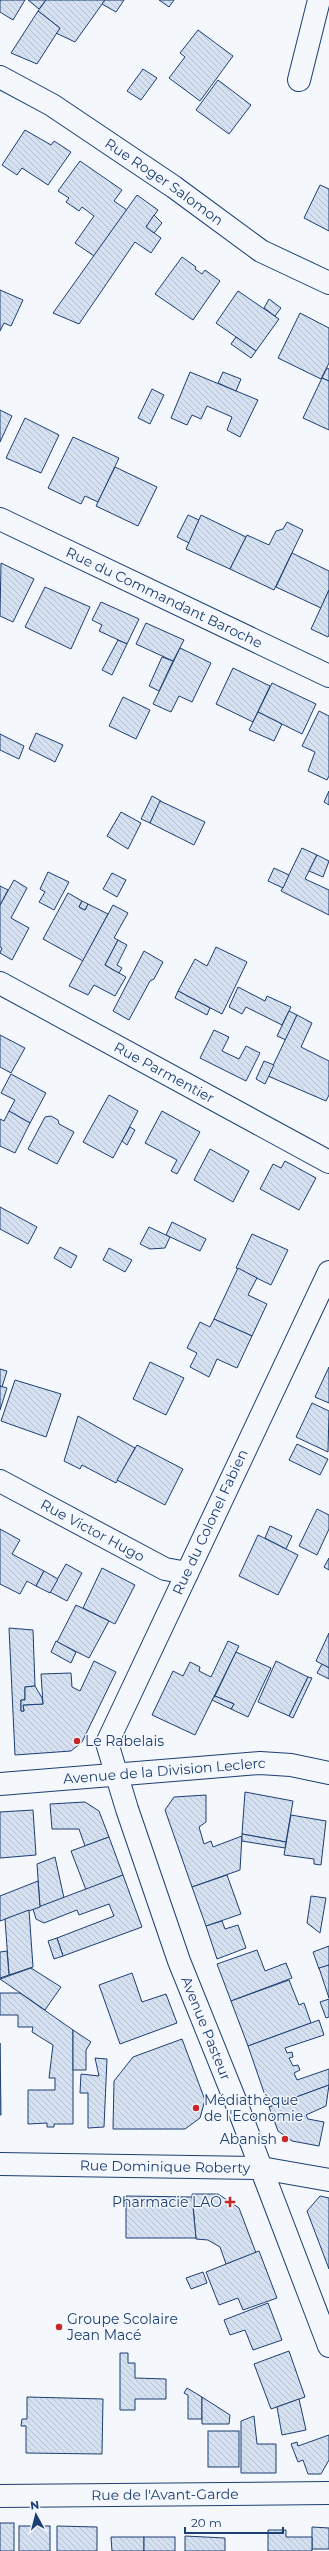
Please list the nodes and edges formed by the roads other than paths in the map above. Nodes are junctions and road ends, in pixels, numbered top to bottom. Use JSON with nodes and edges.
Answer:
{"nodes":[{"id":1,"x":319,"y":0,"type":"edge"},
{"id":2,"x":0,"y":77,"type":"edge"},
{"id":3,"x":299,"y":80,"type":"dead end"},
{"id":4,"x":329,"y":283,"type":"edge"},
{"id":5,"x":0,"y":519,"type":"edge"},
{"id":6,"x":329,"y":676,"type":"edge"},
{"id":7,"x":0,"y":983,"type":"edge"},
{"id":8,"x":329,"y":1162,"type":"edge"},
{"id":9,"x":329,"y":1272,"type":"edge"},
{"id":10,"x":0,"y":1481,"type":"edge"},
{"id":11,"x":186,"y":1573,"type":"junction"},
{"id":12,"x":329,"y":1773,"type":"edge"},
{"id":13,"x":117,"y":1775,"type":"junction"},
{"id":14,"x":0,"y":1784,"type":"edge"},
{"id":15,"x":0,"y":2164,"type":"edge"},
{"id":16,"x":261,"y":2168,"type":"junction"},
{"id":17,"x":329,"y":2180,"type":"edge"},
{"id":18,"x":329,"y":2346,"type":"edge"},
{"id":19,"x":329,"y":2493,"type":"edge"},
{"id":20,"x":0,"y":2496,"type":"edge"}],
"edges":[{"from":1,"to":3,"type":"street"},
{"from":2,"to":4,"type":"street","name":"Rue Roger Salomon"},
{"from":5,"to":6,"type":"street","name":"Rue du Commandant Baroche"},
{"from":7,"to":8,"type":"street","name":"Rue Parmentier"},
{"from":9,"to":11,"type":"street","name":"Rue du Colonel Fabien"},
{"from":10,"to":11,"type":"street","name":"Rue Victor Hugo"},
{"from":11,"to":13,"type":"street","name":"Rue du Colonel Fabien"},
{"from":12,"to":13,"type":"street","name":"Avenue de la Division Leclerc"},
{"from":13,"to":14,"type":"street","name":"Avenue de la Division Leclerc"},
{"from":13,"to":16,"type":"street","name":"Avenue Pasteur"},
{"from":15,"to":16,"type":"street","name":"Rue Dominique Roberty"},
{"from":16,"to":17,"type":"street","name":"Rue Dominique Roberty"},
{"from":16,"to":18,"type":"street","name":"Avenue Pasteur"},
{"from":19,"to":20,"type":"street","name":"Rue de l'Avant-Garde"}]}
